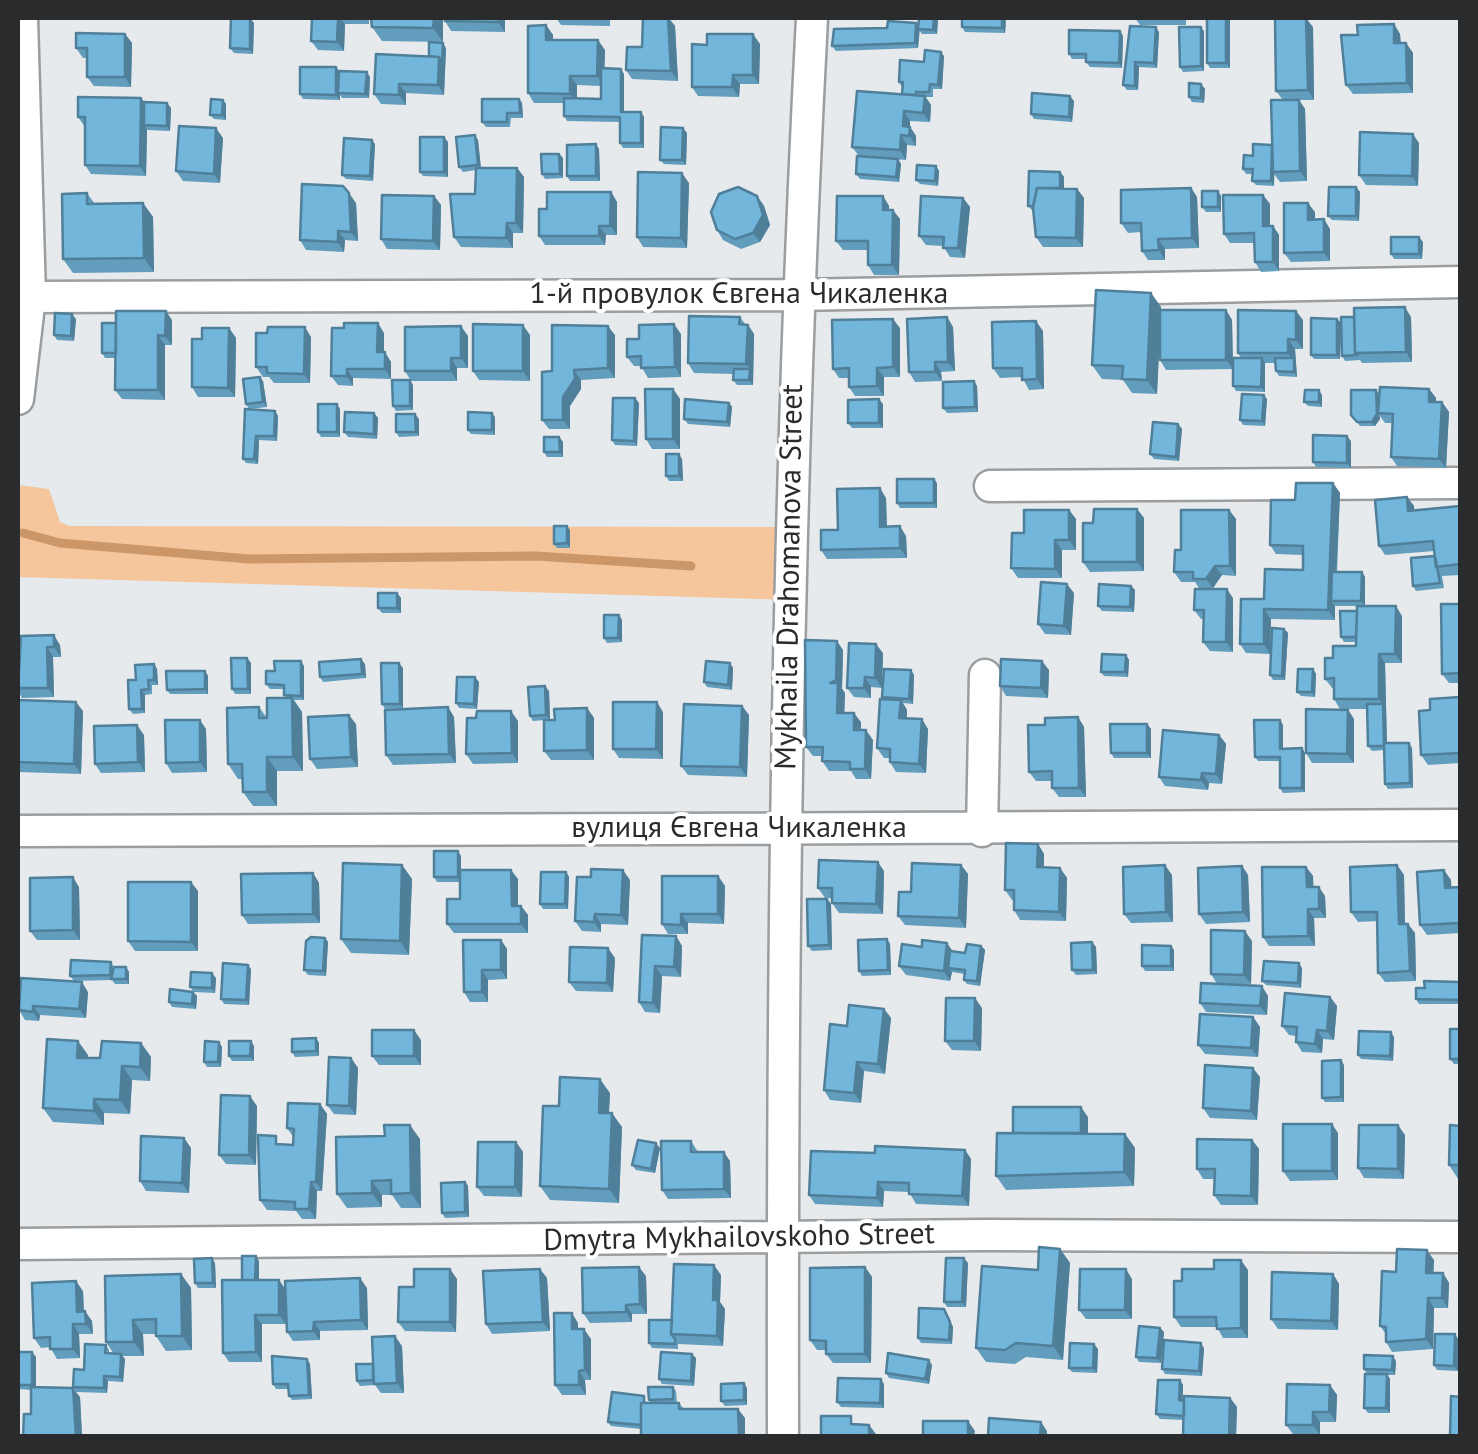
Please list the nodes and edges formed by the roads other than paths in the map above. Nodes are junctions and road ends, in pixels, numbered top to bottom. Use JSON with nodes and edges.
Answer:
{"nodes":[{"id":1,"x":22,"y":18,"type":"edge"},
{"id":2,"x":812,"y":18,"type":"edge"},
{"id":3,"x":1460,"y":282,"type":"edge"},
{"id":4,"x":797,"y":296,"type":"junction"},
{"id":5,"x":24,"y":297,"type":"edge"},
{"id":6,"x":18,"y":399,"type":"edge"},
{"id":7,"x":1460,"y":483,"type":"edge"},
{"id":8,"x":990,"y":486,"type":"dead end"},
{"id":9,"x":985,"y":675,"type":"dead end"},
{"id":10,"x":1460,"y":825,"type":"edge"},
{"id":11,"x":783,"y":826,"type":"junction"},
{"id":12,"x":18,"y":830,"type":"edge"},
{"id":13,"x":982,"y":831,"type":"junction"},
{"id":14,"x":1460,"y":1237,"type":"edge"},
{"id":15,"x":783,"y":1238,"type":"junction"},
{"id":16,"x":18,"y":1244,"type":"edge"},
{"id":17,"x":783,"y":1436,"type":"edge"}],
"edges":[{"from":1,"to":5,"type":"street"},
{"from":2,"to":4,"type":"street","name":"Mykhaila Drahomanova Street"},
{"from":3,"to":4,"type":"street","name":"1-й провулок Євгена Чикаленка"},
{"from":4,"to":5,"type":"street","name":"1-й провулок Євгена Чикаленка"},
{"from":4,"to":11,"type":"street","name":"Mykhaila Drahomanova Street"},
{"from":5,"to":6,"type":"street"},
{"from":7,"to":8,"type":"street"},
{"from":9,"to":13,"type":"street"},
{"from":10,"to":13,"type":"street","name":"вулиця Євгена Чикаленка"},
{"from":11,"to":12,"type":"street","name":"вулиця Євгена Чикаленка"},
{"from":11,"to":13,"type":"street","name":"вулиця Євгена Чикаленка"},
{"from":11,"to":15,"type":"street","name":"Mykhaila Drahomanova Street"},
{"from":14,"to":15,"type":"street","name":"Dmytra Mykhailovskoho Street"},
{"from":15,"to":16,"type":"street","name":"Dmytra Mykhailovskoho Street"},
{"from":15,"to":17,"type":"street","name":"Mykhaila Drahomanova Street"}]}
